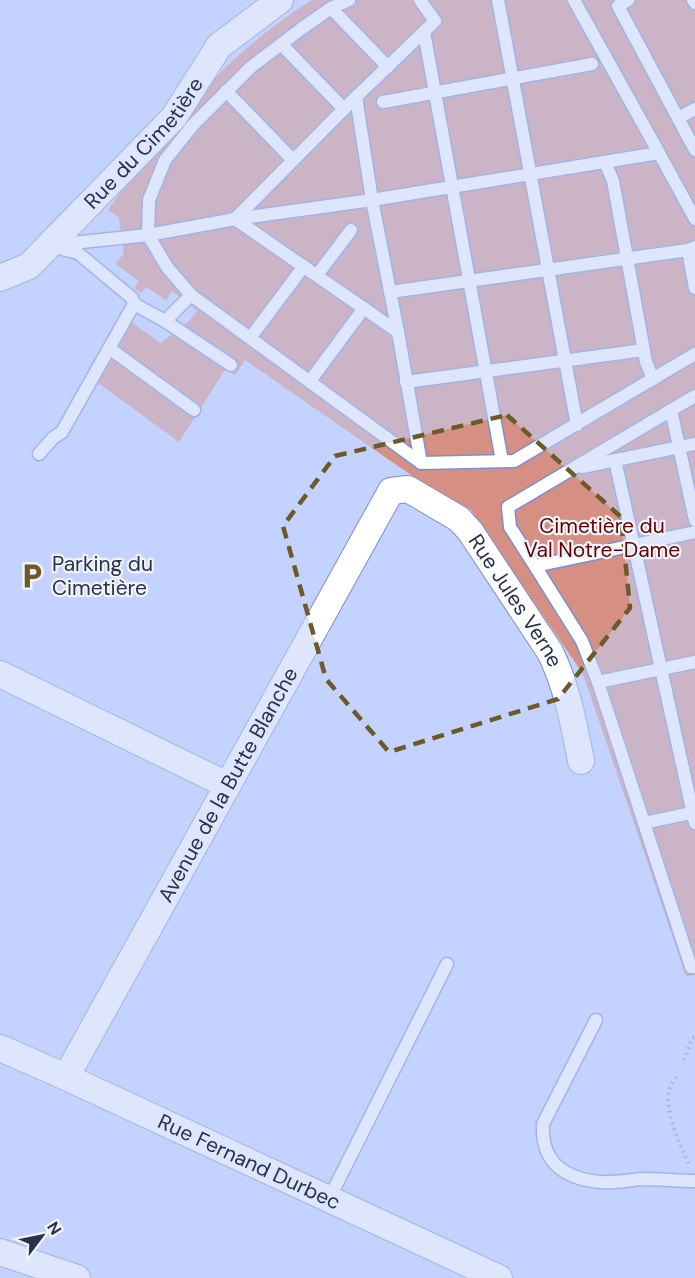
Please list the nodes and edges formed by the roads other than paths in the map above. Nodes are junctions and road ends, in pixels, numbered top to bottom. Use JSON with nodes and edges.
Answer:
{"nodes":[{"id":1,"x":280,"y":0,"type":"edge"},
{"id":2,"x":349,"y":0,"type":"edge"},
{"id":3,"x":420,"y":0,"type":"edge"},
{"id":4,"x":498,"y":0,"type":"edge"},
{"id":5,"x":574,"y":0,"type":"edge"},
{"id":6,"x":620,"y":2,"type":"edge"},
{"id":7,"x":331,"y":8,"type":"junction"},
{"id":8,"x":424,"y":32,"type":"junction"},
{"id":9,"x":280,"y":44,"type":"junction"},
{"id":10,"x":592,"y":64,"type":"dead end"},
{"id":11,"x":388,"y":67,"type":"junction"},
{"id":12,"x":513,"y":78,"type":"junction"},
{"id":13,"x":226,"y":92,"type":"junction"},
{"id":14,"x":435,"y":92,"type":"junction"},
{"id":15,"x":356,"y":98,"type":"junction"},
{"id":16,"x":383,"y":102,"type":"dead end"},
{"id":17,"x":344,"y":109,"type":"junction"},
{"id":18,"x":695,"y":109,"type":"edge"},
{"id":19,"x":678,"y":118,"type":"junction"},
{"id":20,"x":695,"y":150,"type":"edge"},
{"id":21,"x":659,"y":153,"type":"junction"},
{"id":22,"x":293,"y":160,"type":"junction"},
{"id":23,"x":605,"y":162,"type":"junction"},
{"id":24,"x":531,"y":174,"type":"junction"},
{"id":25,"x":452,"y":187,"type":"junction"},
{"id":26,"x":372,"y":200,"type":"junction"},
{"id":27,"x":235,"y":219,"type":"junction"},
{"id":28,"x":695,"y":219,"type":"edge"},
{"id":29,"x":351,"y":230,"type":"dead end"},
{"id":30,"x":148,"y":236,"type":"junction"},
{"id":31,"x":49,"y":245,"type":"junction"},
{"id":32,"x":692,"y":248,"type":"edge"},
{"id":33,"x":627,"y":258,"type":"junction"},
{"id":34,"x":304,"y":266,"type":"junction"},
{"id":35,"x":549,"y":270,"type":"junction"},
{"id":36,"x":317,"y":275,"type":"junction"},
{"id":37,"x":0,"y":278,"type":"edge"},
{"id":38,"x":470,"y":281,"type":"junction"},
{"id":39,"x":695,"y":288,"type":"edge"},
{"id":40,"x":390,"y":292,"type":"junction"},
{"id":41,"x":191,"y":295,"type":"junction"},
{"id":42,"x":134,"y":304,"type":"junction"},
{"id":43,"x":364,"y":308,"type":"junction"},
{"id":44,"x":165,"y":321,"type":"junction"},
{"id":45,"x":398,"y":332,"type":"junction"},
{"id":46,"x":250,"y":338,"type":"junction"},
{"id":47,"x":109,"y":348,"type":"junction"},
{"id":48,"x":644,"y":350,"type":"junction"},
{"id":49,"x":695,"y":354,"type":"edge"},
{"id":50,"x":565,"y":360,"type":"junction"},
{"id":51,"x":231,"y":365,"type":"dead end"},
{"id":52,"x":486,"y":371,"type":"junction"},
{"id":53,"x":653,"y":379,"type":"junction"},
{"id":54,"x":310,"y":381,"type":"junction"},
{"id":55,"x":406,"y":382,"type":"junction"},
{"id":56,"x":695,"y":396,"type":"edge"},
{"id":57,"x":194,"y":410,"type":"dead end"},
{"id":58,"x":671,"y":410,"type":"junction"},
{"id":59,"x":577,"y":425,"type":"junction"},
{"id":60,"x":695,"y":444,"type":"edge"},
{"id":61,"x":679,"y":447,"type":"junction"},
{"id":62,"x":39,"y":454,"type":"dead end"},
{"id":63,"x":615,"y":460,"type":"junction"},
{"id":64,"x":502,"y":461,"type":"junction"},
{"id":65,"x":421,"y":463,"type":"junction"},
{"id":66,"x":570,"y":470,"type":"junction"},
{"id":67,"x":391,"y":491,"type":"joint"},
{"id":68,"x":695,"y":520,"type":"edge"},
{"id":69,"x":695,"y":532,"type":"edge"},
{"id":70,"x":634,"y":545,"type":"junction"},
{"id":71,"x":535,"y":566,"type":"junction"},
{"id":72,"x":695,"y":662,"type":"edge"},
{"id":73,"x":661,"y":669,"type":"junction"},
{"id":74,"x":0,"y":675,"type":"edge"},
{"id":75,"x":598,"y":682,"type":"junction"},
{"id":76,"x":581,"y":761,"type":"dead end"},
{"id":77,"x":227,"y":785,"type":"junction"},
{"id":78,"x":694,"y":816,"type":"edge"},
{"id":79,"x":644,"y":823,"type":"junction"},
{"id":80,"x":447,"y":964,"type":"dead end"},
{"id":81,"x":695,"y":967,"type":"edge"},
{"id":82,"x":596,"y":1020,"type":"dead end"},
{"id":83,"x":0,"y":1048,"type":"edge"},
{"id":84,"x":66,"y":1077,"type":"junction"},
{"id":85,"x":694,"y":1177,"type":"edge"},
{"id":86,"x":329,"y":1199,"type":"junction"},
{"id":87,"x":0,"y":1252,"type":"edge"},
{"id":88,"x":77,"y":1278,"type":"edge"},
{"id":89,"x":499,"y":1278,"type":"edge"}],
"edges":[{"from":1,"to":31,"type":"street","name":"Rue du Cimetière"},
{"from":2,"to":7,"type":"lane"},
{"from":3,"to":8,"type":"lane"},
{"from":4,"to":12,"type":"lane"},
{"from":5,"to":21,"type":"lane"},
{"from":6,"to":19,"type":"lane"},
{"from":7,"to":9,"type":"lane"},
{"from":7,"to":11,"type":"lane"},
{"from":8,"to":11,"type":"lane"},
{"from":8,"to":14,"type":"lane"},
{"from":9,"to":13,"type":"lane"},
{"from":9,"to":17,"type":"lane"},
{"from":10,"to":12,"type":"lane"},
{"from":11,"to":15,"type":"lane"},
{"from":12,"to":14,"type":"lane"},
{"from":12,"to":24,"type":"lane"},
{"from":13,"to":22,"type":"lane"},
{"from":13,"to":30,"type":"lane"},
{"from":14,"to":16,"type":"lane"},
{"from":14,"to":25,"type":"lane"},
{"from":15,"to":17,"type":"lane"},
{"from":15,"to":26,"type":"lane"},
{"from":17,"to":22,"type":"lane"},
{"from":18,"to":19,"type":"lane"},
{"from":19,"to":20,"type":"lane"},
{"from":21,"to":23,"type":"lane"},
{"from":21,"to":28,"type":"lane"},
{"from":22,"to":27,"type":"lane"},
{"from":23,"to":24,"type":"lane"},
{"from":23,"to":33,"type":"lane"},
{"from":24,"to":25,"type":"lane"},
{"from":24,"to":35,"type":"lane"},
{"from":25,"to":26,"type":"lane"},
{"from":25,"to":38,"type":"lane"},
{"from":26,"to":27,"type":"lane"},
{"from":26,"to":40,"type":"lane"},
{"from":27,"to":30,"type":"lane"},
{"from":27,"to":34,"type":"lane"},
{"from":29,"to":36,"type":"lane"},
{"from":30,"to":31,"type":"lane"},
{"from":30,"to":41,"type":"lane"},
{"from":31,"to":37,"type":"street","name":"Rue du Cimetière"},
{"from":31,"to":42,"type":"lane"},
{"from":32,"to":33,"type":"lane"},
{"from":32,"to":39,"type":"lane"},
{"from":33,"to":35,"type":"lane"},
{"from":33,"to":48,"type":"lane"},
{"from":34,"to":36,"type":"lane"},
{"from":34,"to":46,"type":"lane"},
{"from":35,"to":38,"type":"lane"},
{"from":35,"to":50,"type":"lane"},
{"from":36,"to":43,"type":"lane"},
{"from":38,"to":40,"type":"lane"},
{"from":38,"to":52,"type":"lane"},
{"from":40,"to":45,"type":"lane"},
{"from":41,"to":44,"type":"lane"},
{"from":41,"to":46,"type":"lane"},
{"from":42,"to":44,"type":"lane"},
{"from":42,"to":47,"type":"lane"},
{"from":43,"to":45,"type":"lane"},
{"from":43,"to":54,"type":"lane"},
{"from":44,"to":51,"type":"lane"},
{"from":45,"to":55,"type":"lane"},
{"from":46,"to":54,"type":"lane"},
{"from":47,"to":57,"type":"lane"},
{"from":47,"to":62,"type":"lane"},
{"from":48,"to":50,"type":"lane"},
{"from":48,"to":53,"type":"lane"},
{"from":49,"to":53,"type":"lane"},
{"from":50,"to":52,"type":"lane"},
{"from":50,"to":59,"type":"lane"},
{"from":52,"to":55,"type":"lane"},
{"from":52,"to":64,"type":"lane"},
{"from":53,"to":59,"type":"lane"},
{"from":54,"to":65,"type":"lane"},
{"from":55,"to":65,"type":"lane"},
{"from":56,"to":58,"type":"lane"},
{"from":58,"to":61,"type":"lane"},
{"from":58,"to":66,"type":"lane"},
{"from":59,"to":64,"type":"lane"},
{"from":60,"to":61,"type":"lane"},
{"from":61,"to":63,"type":"lane"},
{"from":61,"to":68,"type":"lane"},
{"from":63,"to":66,"type":"lane"},
{"from":63,"to":70,"type":"lane"},
{"from":64,"to":65,"type":"lane"},
{"from":66,"to":71,"type":"lane"},
{"from":67,"to":76,"type":"street","name":"Rue Jules Verne"},
{"from":67,"to":77,"type":"street","name":"Avenue de la Butte Blanche"},
{"from":69,"to":70,"type":"lane"},
{"from":70,"to":71,"type":"lane"},
{"from":70,"to":73,"type":"lane"},
{"from":71,"to":75,"type":"lane"},
{"from":72,"to":73,"type":"lane"},
{"from":73,"to":75,"type":"lane"},
{"from":73,"to":78,"type":"lane"},
{"from":74,"to":77,"type":"street"},
{"from":75,"to":79,"type":"lane"},
{"from":77,"to":84,"type":"street","name":"Avenue de la Butte Blanche"},
{"from":78,"to":79,"type":"lane"},
{"from":79,"to":81,"type":"lane"},
{"from":80,"to":86,"type":"lane"},
{"from":82,"to":85,"type":"lane"},
{"from":83,"to":84,"type":"street","name":"Rue Fernand Durbec"},
{"from":84,"to":86,"type":"street","name":"Rue Fernand Durbec"},
{"from":86,"to":89,"type":"street","name":"Rue Fernand Durbec"},
{"from":87,"to":88,"type":"street"}]}
